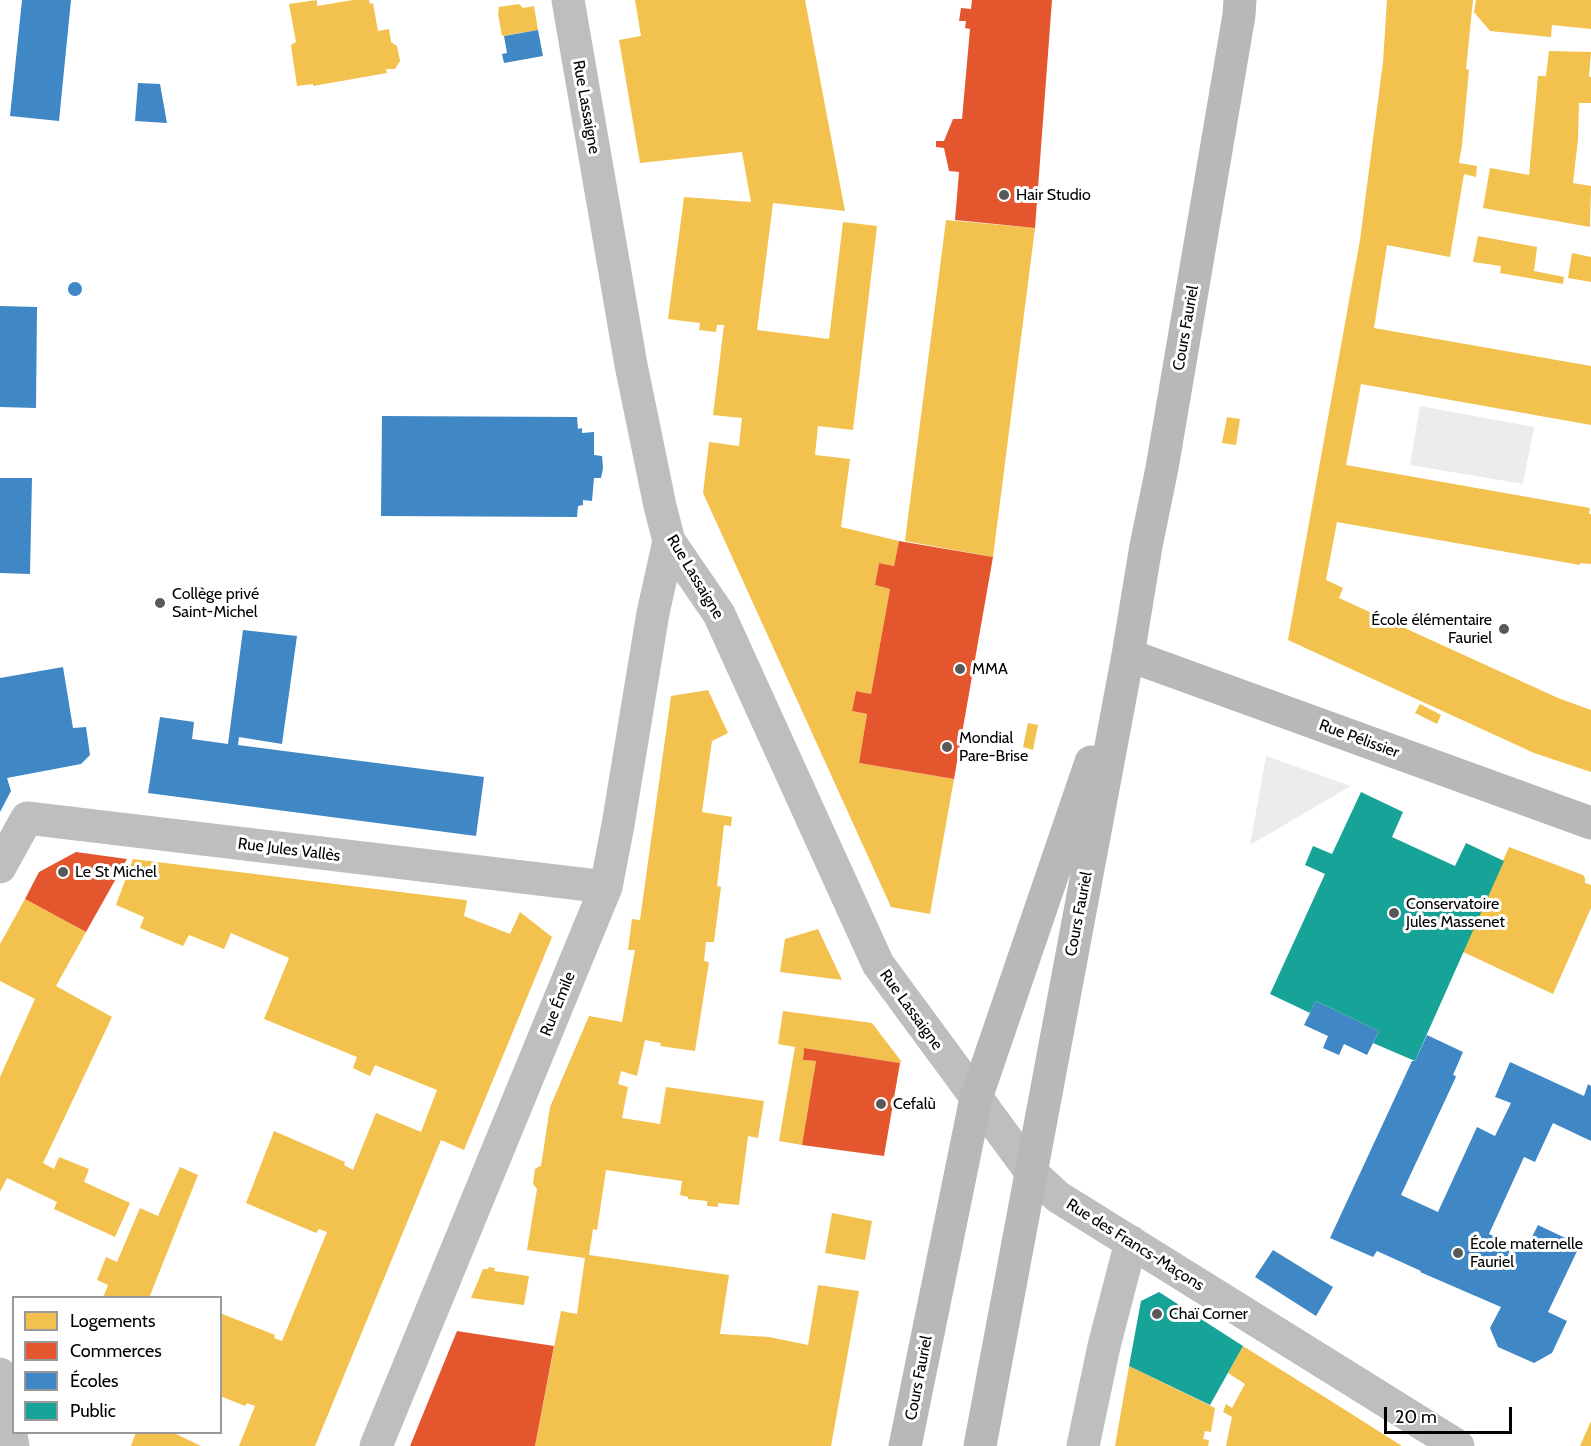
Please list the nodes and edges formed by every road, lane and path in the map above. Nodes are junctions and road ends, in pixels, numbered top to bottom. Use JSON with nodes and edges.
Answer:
{"nodes":[{"id":1,"x":568,"y":0,"type":"edge"},
{"id":2,"x":1240,"y":0,"type":"edge"},
{"id":3,"x":669,"y":541,"type":"junction"},
{"id":4,"x":1128,"y":655,"type":"junction"},
{"id":5,"x":1591,"y":823,"type":"edge"},
{"id":6,"x":0,"y":867,"type":"edge"},
{"id":7,"x":606,"y":887,"type":"junction"},
{"id":8,"x":976,"y":1098,"type":"junction"},
{"id":9,"x":1031,"y":1172,"type":"junction"},
{"id":10,"x":1131,"y":1242,"type":"junction"},
{"id":11,"x":0,"y":1374,"type":"edge"},
{"id":12,"x":14,"y":1446,"type":"edge"},
{"id":13,"x":376,"y":1446,"type":"edge"},
{"id":14,"x":905,"y":1446,"type":"edge"},
{"id":15,"x":980,"y":1446,"type":"edge"},
{"id":16,"x":1083,"y":1446,"type":"edge"},
{"id":17,"x":1458,"y":1446,"type":"edge"}],
"edges":[{"from":1,"to":3,"type":"street","name":"Rue Lassaigne"},
{"from":2,"to":4,"type":"main road","name":"Cours Fauriel"},
{"from":3,"to":7,"type":"street","name":"Rue Émile"},
{"from":3,"to":8,"type":"street","name":"Rue Lassaigne"},
{"from":4,"to":5,"type":"main road","name":"Rue Pélissier"},
{"from":4,"to":8,"type":"main road","name":"Cours Fauriel"},
{"from":4,"to":9,"type":"main road","name":"Cours Fauriel"},
{"from":6,"to":7,"type":"street","name":"Rue Jules Vallès"},
{"from":7,"to":13,"type":"street","name":"Rue Émile"},
{"from":8,"to":9,"type":"street"},
{"from":8,"to":14,"type":"main road","name":"Cours Fauriel"},
{"from":9,"to":10,"type":"street","name":"Rue des Francs-Maçons"},
{"from":9,"to":15,"type":"main road","name":"Cours Fauriel"},
{"from":10,"to":16,"type":"street"},
{"from":10,"to":17,"type":"street","name":"Rue des Francs-Maçons"},
{"from":11,"to":12,"type":"street"}]}
